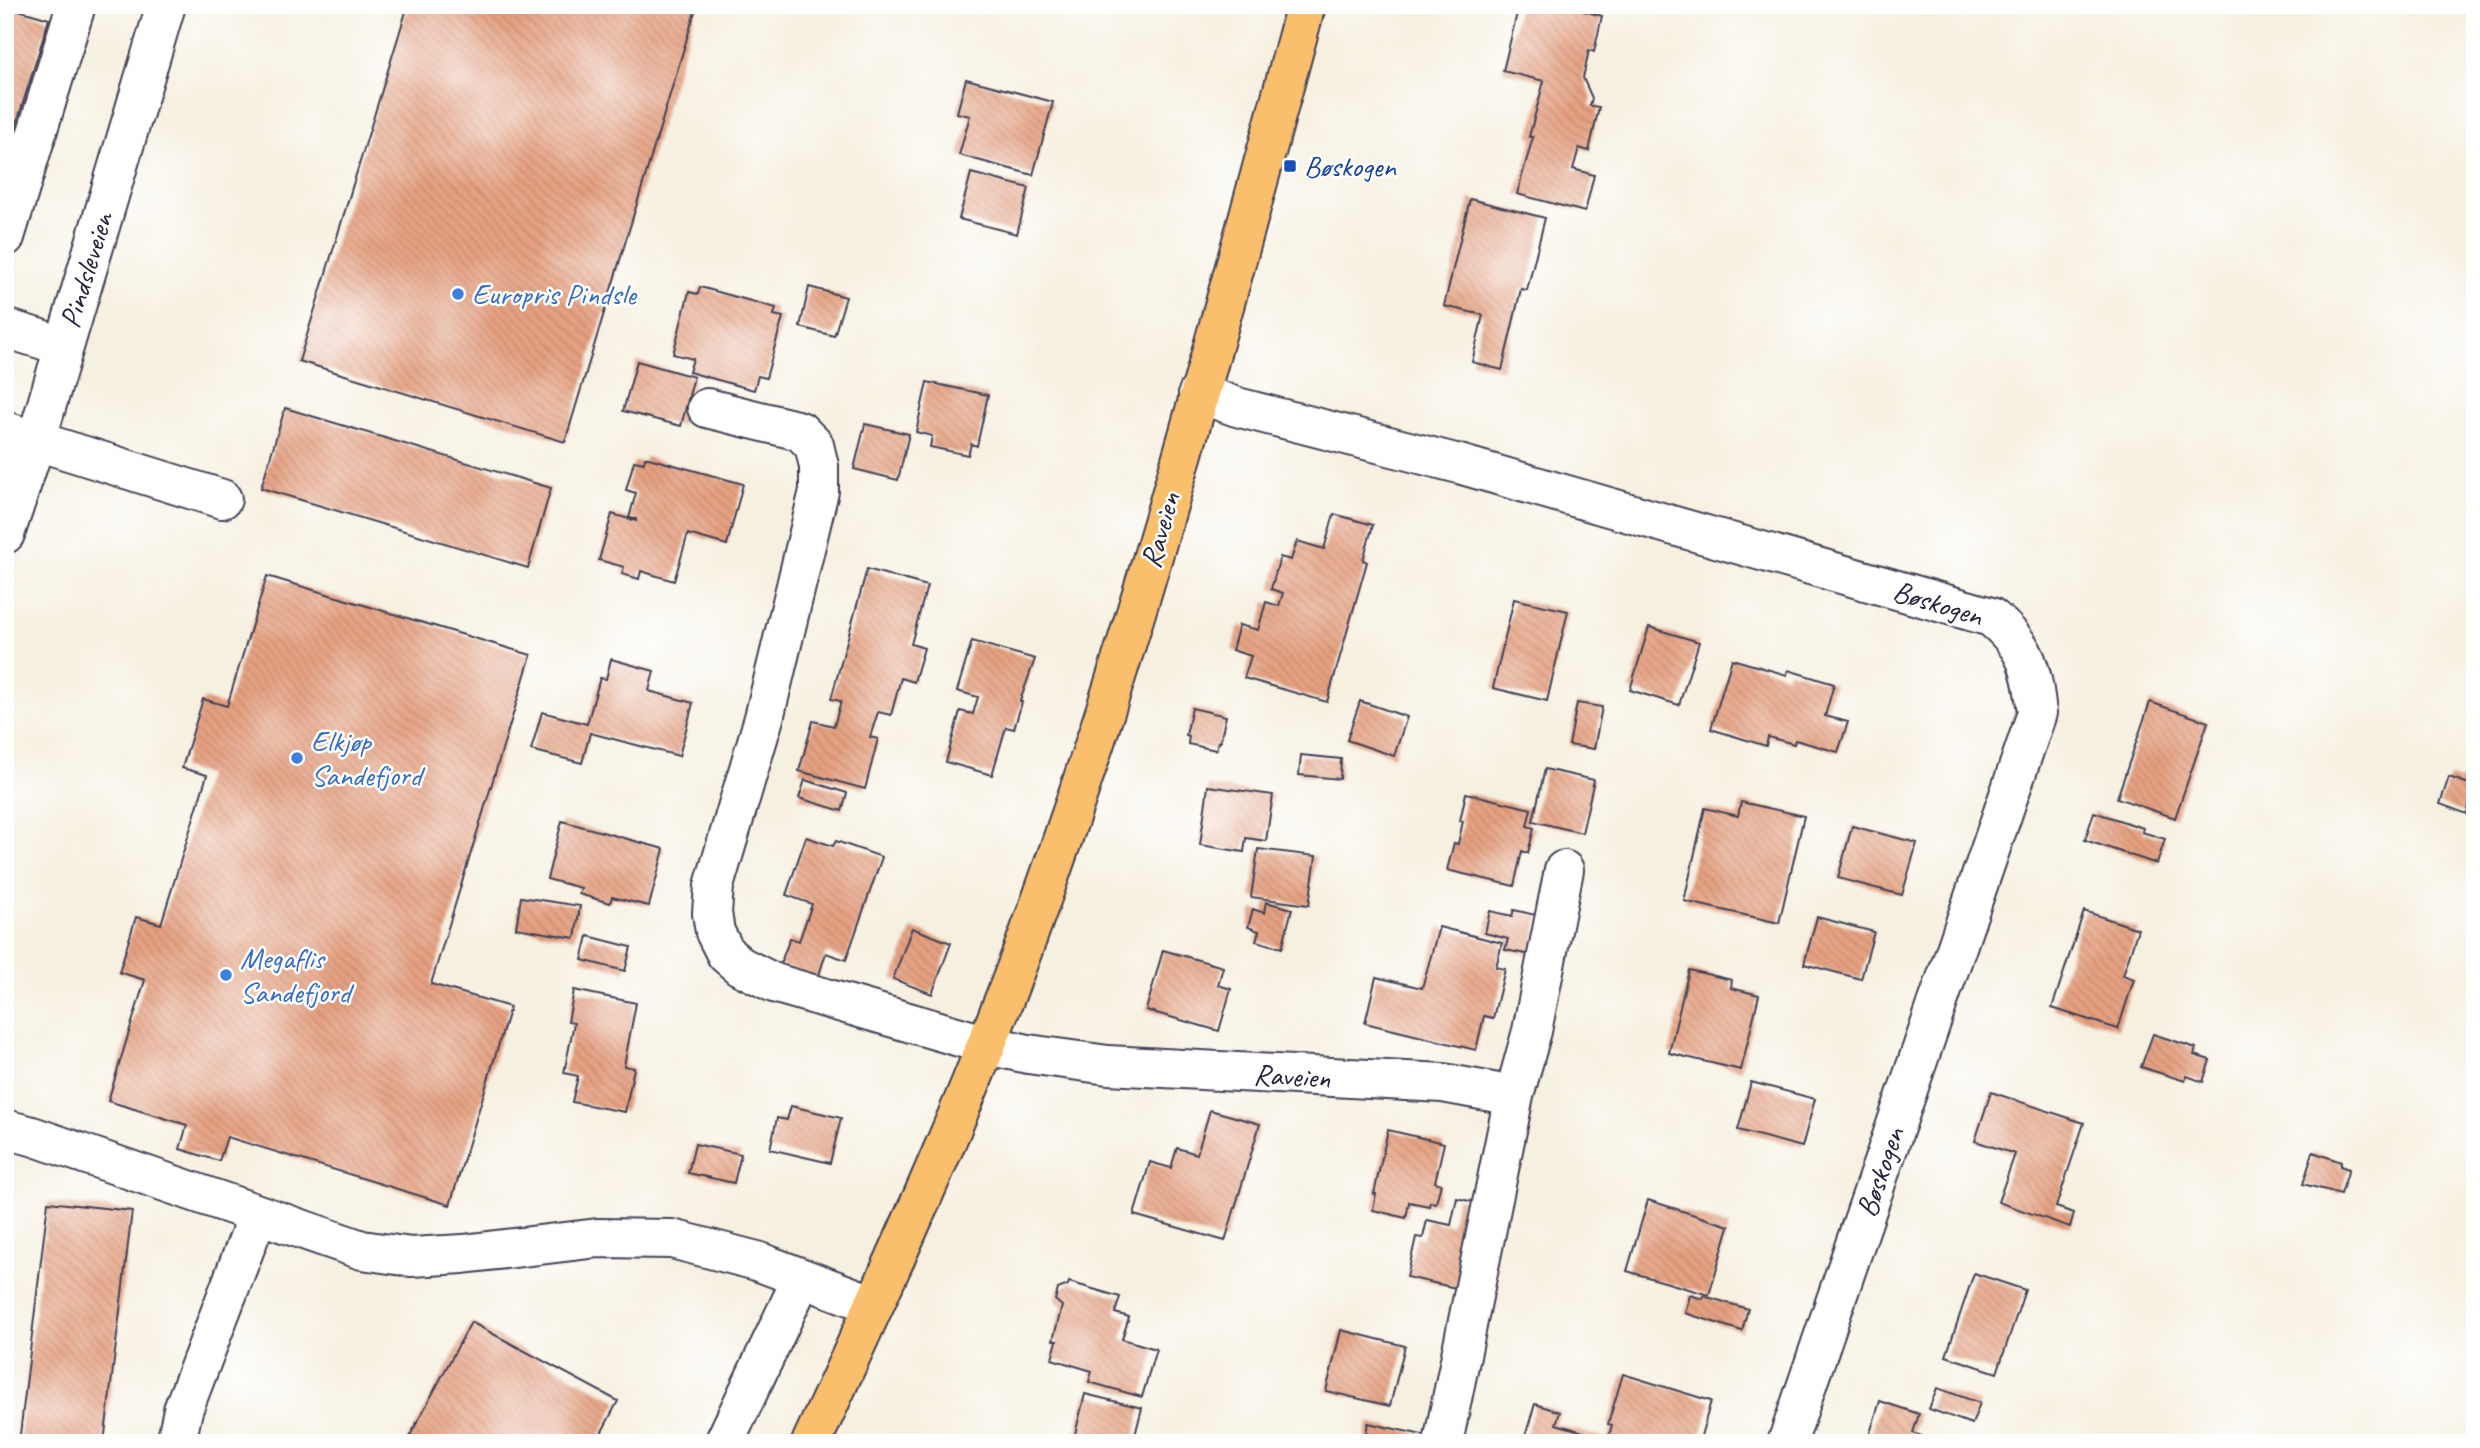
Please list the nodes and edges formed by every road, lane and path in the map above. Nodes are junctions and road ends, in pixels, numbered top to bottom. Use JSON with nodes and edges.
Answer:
{"nodes":[{"id":1,"x":76,"y":5,"type":"edge"},
{"id":2,"x":166,"y":5,"type":"edge"},
{"id":3,"x":1306,"y":5,"type":"edge"},
{"id":4,"x":5,"y":237,"type":"edge"},
{"id":5,"x":5,"y":328,"type":"edge"},
{"id":6,"x":63,"y":346,"type":"junction"},
{"id":7,"x":1198,"y":393,"type":"junction"},
{"id":8,"x":707,"y":408,"type":"dead end"},
{"id":9,"x":20,"y":436,"type":"edge"},
{"id":10,"x":222,"y":499,"type":"dead end"},
{"id":11,"x":5,"y":534,"type":"edge"},
{"id":12,"x":1564,"y":870,"type":"dead end"},
{"id":13,"x":987,"y":1045,"type":"junction"},
{"id":14,"x":1514,"y":1096,"type":"junction"},
{"id":15,"x":5,"y":1129,"type":"edge"},
{"id":16,"x":258,"y":1214,"type":"junction"},
{"id":17,"x":802,"y":1278,"type":"junction"},
{"id":18,"x":874,"y":1305,"type":"junction"},
{"id":19,"x":176,"y":1443,"type":"edge"},
{"id":20,"x":724,"y":1443,"type":"edge"},
{"id":21,"x":811,"y":1443,"type":"edge"},
{"id":22,"x":1443,"y":1443,"type":"edge"},
{"id":23,"x":1787,"y":1443,"type":"edge"}],
"edges":[{"from":1,"to":4,"type":"street"},
{"from":2,"to":6,"type":"street","name":"Pindsleveien"},
{"from":3,"to":7,"type":"main road","name":"Raveien"},
{"from":5,"to":6,"type":"street"},
{"from":6,"to":9,"type":"street","name":"Pindsleveien"},
{"from":7,"to":13,"type":"main road","name":"Raveien"},
{"from":7,"to":23,"type":"street","name":"Bøskogen"},
{"from":8,"to":13,"type":"street"},
{"from":9,"to":10,"type":"street"},
{"from":9,"to":11,"type":"street","name":"Pindsleveien"},
{"from":12,"to":14,"type":"street"},
{"from":13,"to":14,"type":"street","name":"Raveien"},
{"from":13,"to":18,"type":"main road","name":"Raveien"},
{"from":14,"to":22,"type":"street"},
{"from":15,"to":16,"type":"street"},
{"from":16,"to":17,"type":"street"},
{"from":16,"to":19,"type":"street"},
{"from":17,"to":18,"type":"street"},
{"from":17,"to":20,"type":"street"},
{"from":18,"to":21,"type":"main road","name":"Raveien"}]}
